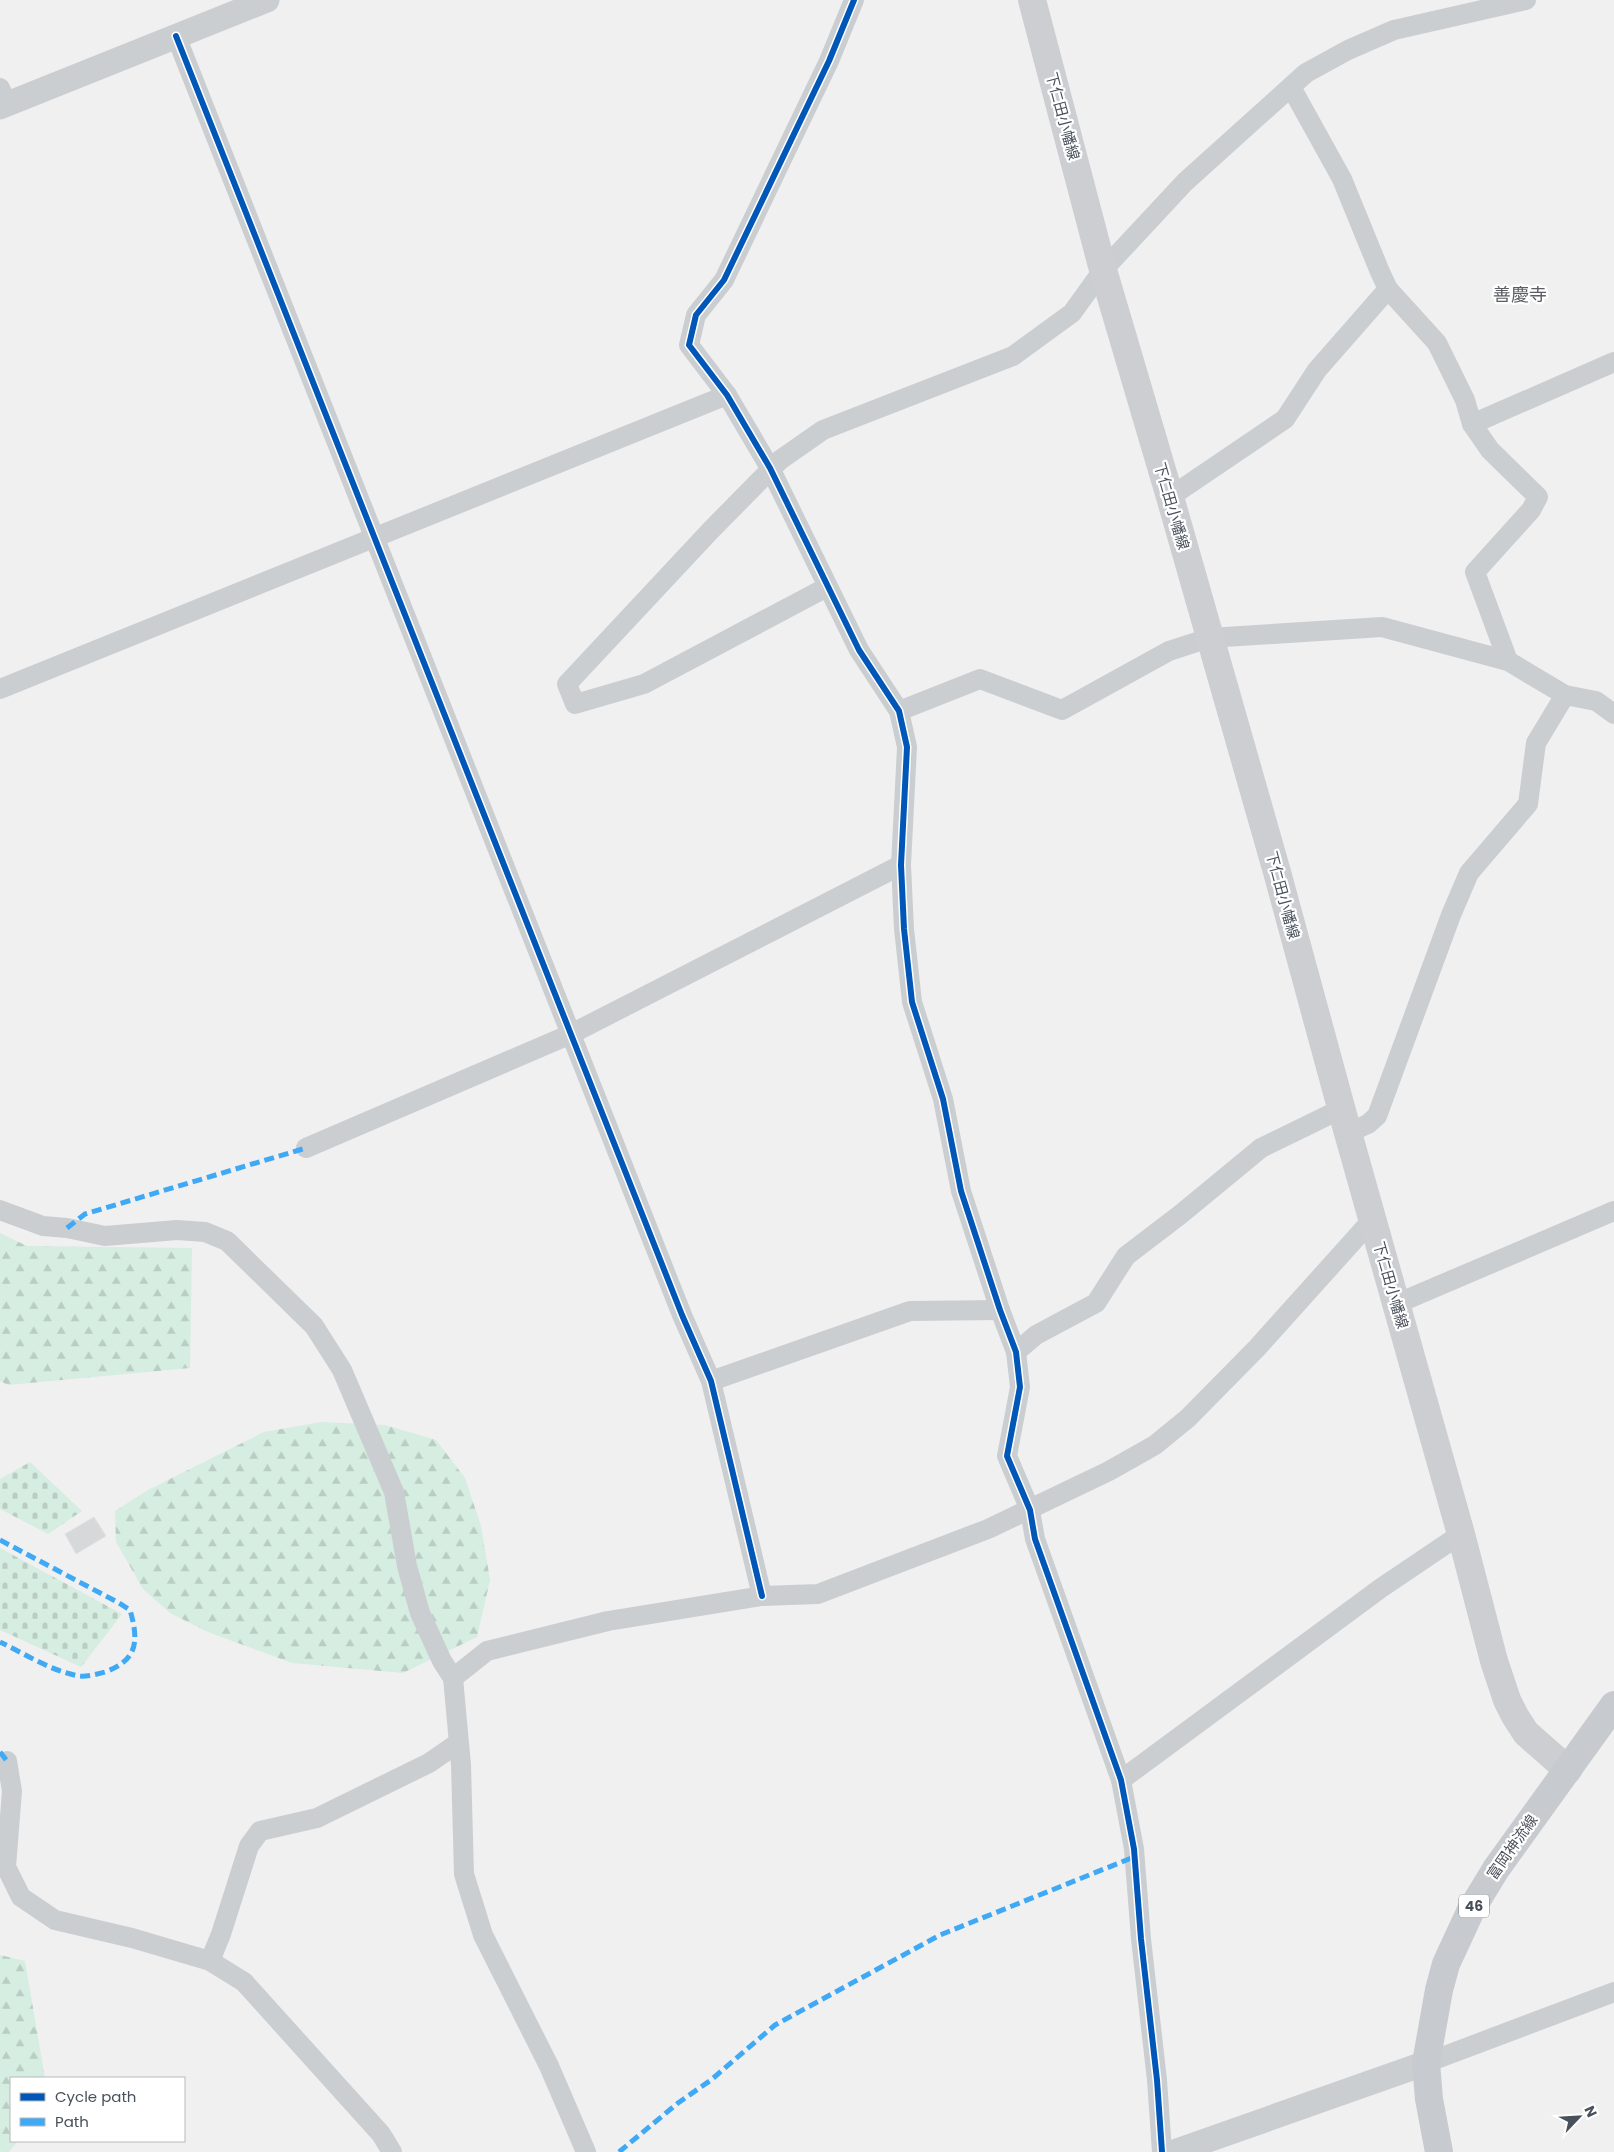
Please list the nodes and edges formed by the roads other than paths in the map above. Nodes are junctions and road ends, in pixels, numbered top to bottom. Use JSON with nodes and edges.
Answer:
{"nodes":[{"id":1,"x":267,"y":0,"type":"edge"},
{"id":2,"x":854,"y":0,"type":"edge"},
{"id":3,"x":1032,"y":0,"type":"edge"},
{"id":4,"x":1526,"y":0,"type":"edge"},
{"id":5,"x":176,"y":36,"type":"junction"},
{"id":6,"x":1291,"y":87,"type":"junction"},
{"id":7,"x":2,"y":99,"type":"edge"},
{"id":8,"x":1103,"y":270,"type":"junction"},
{"id":9,"x":1388,"y":289,"type":"junction"},
{"id":10,"x":1614,"y":362,"type":"edge"},
{"id":11,"x":727,"y":395,"type":"junction"},
{"id":12,"x":1472,"y":424,"type":"junction"},
{"id":13,"x":770,"y":468,"type":"junction"},
{"id":14,"x":1170,"y":498,"type":"junction"},
{"id":15,"x":375,"y":536,"type":"junction"},
{"id":16,"x":828,"y":587,"type":"junction"},
{"id":17,"x":1209,"y":638,"type":"junction"},
{"id":18,"x":1508,"y":661,"type":"junction"},
{"id":19,"x":0,"y":689,"type":"edge"},
{"id":20,"x":1565,"y":695,"type":"junction"},
{"id":21,"x":899,"y":711,"type":"junction"},
{"id":22,"x":1614,"y":714,"type":"edge"},
{"id":23,"x":901,"y":865,"type":"junction"},
{"id":24,"x":571,"y":1034,"type":"junction"},
{"id":25,"x":1345,"y":1121,"type":"junction"},
{"id":26,"x":306,"y":1148,"type":"dead end"},
{"id":27,"x":0,"y":1210,"type":"edge"},
{"id":28,"x":1614,"y":1210,"type":"edge"},
{"id":29,"x":1372,"y":1220,"type":"junction"},
{"id":30,"x":1396,"y":1304,"type":"junction"},
{"id":31,"x":1000,"y":1310,"type":"junction"},
{"id":32,"x":1016,"y":1352,"type":"junction"},
{"id":33,"x":711,"y":1381,"type":"junction"},
{"id":34,"x":1030,"y":1510,"type":"junction"},
{"id":35,"x":1461,"y":1534,"type":"junction"},
{"id":36,"x":762,"y":1596,"type":"junction"},
{"id":37,"x":453,"y":1678,"type":"junction"},
{"id":38,"x":1614,"y":1705,"type":"edge"},
{"id":39,"x":458,"y":1743,"type":"junction"},
{"id":40,"x":7,"y":1761,"type":"dead end"},
{"id":41,"x":1568,"y":1770,"type":"junction"},
{"id":42,"x":1121,"y":1780,"type":"junction"},
{"id":43,"x":210,"y":1962,"type":"junction"},
{"id":44,"x":1614,"y":1992,"type":"edge"},
{"id":45,"x":1426,"y":2063,"type":"junction"},
{"id":46,"x":392,"y":2152,"type":"edge"},
{"id":47,"x":586,"y":2152,"type":"edge"},
{"id":48,"x":1162,"y":2152,"type":"edge"},
{"id":49,"x":1174,"y":2152,"type":"edge"},
{"id":50,"x":1439,"y":2152,"type":"edge"}],
"edges":[{"from":1,"to":5,"type":"street"},
{"from":2,"to":11,"type":"street"},
{"from":3,"to":8,"type":"main road","name":"下仁田小幡線"},
{"from":4,"to":6,"type":"street"},
{"from":5,"to":7,"type":"street"},
{"from":5,"to":15,"type":"street"},
{"from":6,"to":8,"type":"street"},
{"from":6,"to":9,"type":"street"},
{"from":8,"to":13,"type":"street"},
{"from":8,"to":14,"type":"main road","name":"下仁田小幡線"},
{"from":9,"to":12,"type":"street"},
{"from":9,"to":14,"type":"street"},
{"from":10,"to":12,"type":"street"},
{"from":11,"to":13,"type":"street"},
{"from":11,"to":15,"type":"street"},
{"from":12,"to":18,"type":"street"},
{"from":13,"to":16,"type":"street"},
{"from":13,"to":16,"type":"street"},
{"from":14,"to":17,"type":"main road","name":"下仁田小幡線"},
{"from":15,"to":19,"type":"street"},
{"from":15,"to":24,"type":"street"},
{"from":16,"to":21,"type":"street"},
{"from":17,"to":18,"type":"street"},
{"from":17,"to":21,"type":"street"},
{"from":17,"to":25,"type":"main road","name":"下仁田小幡線"},
{"from":18,"to":20,"type":"street"},
{"from":20,"to":22,"type":"street"},
{"from":20,"to":25,"type":"street"},
{"from":21,"to":23,"type":"street"},
{"from":23,"to":24,"type":"street"},
{"from":23,"to":31,"type":"street"},
{"from":24,"to":26,"type":"street"},
{"from":24,"to":33,"type":"street"},
{"from":25,"to":29,"type":"main road","name":"下仁田小幡線"},
{"from":25,"to":32,"type":"street"},
{"from":27,"to":37,"type":"street"},
{"from":28,"to":30,"type":"street"},
{"from":29,"to":30,"type":"main road","name":"下仁田小幡線"},
{"from":29,"to":34,"type":"street"},
{"from":30,"to":35,"type":"main road","name":"下仁田小幡線"},
{"from":31,"to":32,"type":"street"},
{"from":31,"to":33,"type":"street"},
{"from":32,"to":34,"type":"street"},
{"from":33,"to":36,"type":"street"},
{"from":34,"to":36,"type":"street"},
{"from":34,"to":42,"type":"street"},
{"from":35,"to":41,"type":"main road","name":"下仁田小幡線"},
{"from":35,"to":42,"type":"street"},
{"from":36,"to":37,"type":"street"},
{"from":37,"to":39,"type":"street"},
{"from":38,"to":41,"type":"main road","name":"富岡神流線","number":"46"},
{"from":39,"to":43,"type":"street"},
{"from":39,"to":47,"type":"street"},
{"from":40,"to":43,"type":"street"},
{"from":41,"to":45,"type":"main road","name":"富岡神流線","number":"46"},
{"from":42,"to":48,"type":"street"},
{"from":43,"to":46,"type":"street"},
{"from":44,"to":45,"type":"street"},
{"from":45,"to":49,"type":"street"},
{"from":45,"to":50,"type":"main road","name":"富岡神流線","number":"46"}]}
